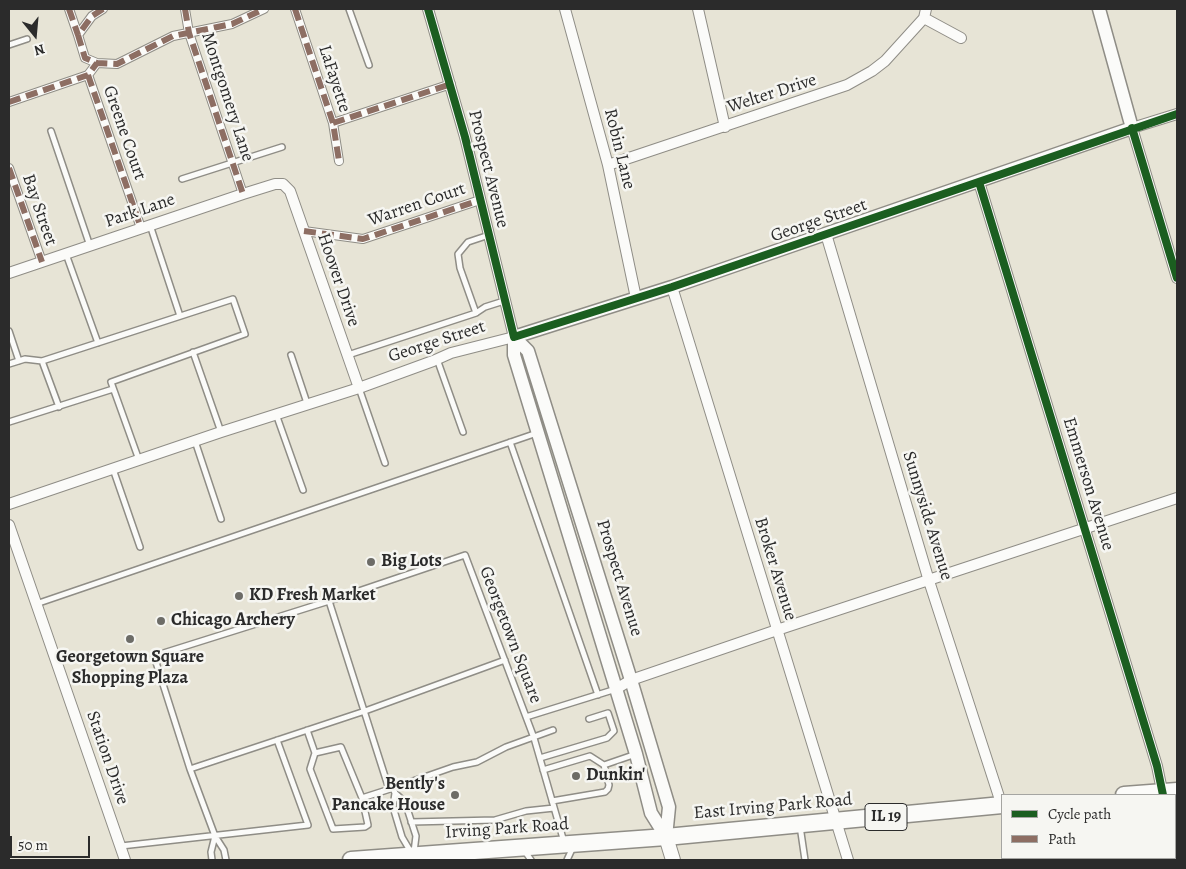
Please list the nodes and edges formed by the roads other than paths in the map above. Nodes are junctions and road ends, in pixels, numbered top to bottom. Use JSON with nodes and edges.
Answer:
{"nodes":[{"id":1,"x":69,"y":9,"type":"edge"},
{"id":2,"x":103,"y":9,"type":"edge"},
{"id":3,"x":185,"y":9,"type":"edge"},
{"id":4,"x":264,"y":9,"type":"edge"},
{"id":5,"x":295,"y":9,"type":"edge"},
{"id":6,"x":349,"y":9,"type":"edge"},
{"id":7,"x":428,"y":9,"type":"edge"},
{"id":8,"x":565,"y":9,"type":"edge"},
{"id":9,"x":698,"y":9,"type":"edge"},
{"id":10,"x":1098,"y":9,"type":"edge"},
{"id":11,"x":925,"y":13,"type":"edge"},
{"id":12,"x":189,"y":33,"type":"junction"},
{"id":13,"x":78,"y":35,"type":"junction"},
{"id":14,"x":962,"y":38,"type":"dead end"},
{"id":15,"x":27,"y":39,"type":"dead end"},
{"id":16,"x":9,"y":45,"type":"edge"},
{"id":17,"x":98,"y":63,"type":"junction"},
{"id":18,"x":369,"y":65,"type":"dead end"},
{"id":19,"x":88,"y":75,"type":"junction"},
{"id":20,"x":451,"y":84,"type":"junction"},
{"id":21,"x":9,"y":102,"type":"edge"},
{"id":22,"x":1177,"y":114,"type":"edge"},
{"id":23,"x":333,"y":123,"type":"junction"},
{"id":24,"x":725,"y":126,"type":"junction"},
{"id":25,"x":1132,"y":128,"type":"junction"},
{"id":26,"x":51,"y":131,"type":"dead end"},
{"id":27,"x":282,"y":147,"type":"dead end"},
{"id":28,"x":340,"y":161,"type":"dead end"},
{"id":29,"x":233,"y":163,"type":"junction"},
{"id":30,"x":608,"y":165,"type":"junction"},
{"id":31,"x":9,"y":168,"type":"edge"},
{"id":32,"x":182,"y":179,"type":"dead end"},
{"id":33,"x":979,"y":182,"type":"junction"},
{"id":34,"x":284,"y":184,"type":"joint"},
{"id":35,"x":243,"y":194,"type":"junction"},
{"id":36,"x":480,"y":200,"type":"junction"},
{"id":37,"x":145,"y":227,"type":"junction"},
{"id":38,"x":304,"y":231,"type":"junction"},
{"id":39,"x":826,"y":234,"type":"junction"},
{"id":40,"x":489,"y":235,"type":"junction"},
{"id":41,"x":90,"y":246,"type":"junction"},
{"id":42,"x":66,"y":254,"type":"junction"},
{"id":43,"x":42,"y":262,"type":"junction"},
{"id":44,"x":9,"y":273,"type":"edge"},
{"id":45,"x":1177,"y":278,"type":"edge"},
{"id":46,"x":672,"y":287,"type":"junction"},
{"id":47,"x":636,"y":298,"type":"junction"},
{"id":48,"x":504,"y":301,"type":"junction"},
{"id":49,"x":476,"y":312,"type":"junction"},
{"id":50,"x":180,"y":316,"type":"junction"},
{"id":51,"x":9,"y":331,"type":"edge"},
{"id":52,"x":514,"y":337,"type":"junction"},
{"id":53,"x":98,"y":343,"type":"junction"},
{"id":54,"x":193,"y":352,"type":"junction"},
{"id":55,"x":292,"y":355,"type":"dead end"},
{"id":56,"x":347,"y":355,"type":"junction"},
{"id":57,"x":437,"y":359,"type":"junction"},
{"id":58,"x":19,"y":361,"type":"junction"},
{"id":59,"x":42,"y":361,"type":"junction"},
{"id":60,"x":9,"y":364,"type":"edge"},
{"id":61,"x":359,"y":388,"type":"junction"},
{"id":62,"x":113,"y":389,"type":"junction"},
{"id":63,"x":308,"y":403,"type":"junction"},
{"id":64,"x":59,"y":407,"type":"junction"},
{"id":65,"x":276,"y":414,"type":"junction"},
{"id":66,"x":9,"y":422,"type":"edge"},
{"id":67,"x":221,"y":432,"type":"junction"},
{"id":68,"x":463,"y":432,"type":"dead end"},
{"id":69,"x":538,"y":433,"type":"junction"},
{"id":70,"x":194,"y":441,"type":"junction"},
{"id":71,"x":510,"y":442,"type":"junction"},
{"id":72,"x":139,"y":460,"type":"junction"},
{"id":73,"x":385,"y":463,"type":"dead end"},
{"id":74,"x":113,"y":469,"type":"junction"},
{"id":75,"x":303,"y":490,"type":"dead end"},
{"id":76,"x":1177,"y":498,"type":"edge"},
{"id":77,"x":9,"y":504,"type":"edge"},
{"id":78,"x":221,"y":519,"type":"dead end"},
{"id":79,"x":9,"y":525,"type":"edge"},
{"id":80,"x":1086,"y":528,"type":"junction"},
{"id":81,"x":140,"y":547,"type":"dead end"},
{"id":82,"x":928,"y":581,"type":"junction"},
{"id":83,"x":329,"y":601,"type":"junction"},
{"id":84,"x":36,"y":604,"type":"junction"},
{"id":85,"x":777,"y":630,"type":"junction"},
{"id":86,"x":505,"y":660,"type":"junction"},
{"id":87,"x":631,"y":680,"type":"junction"},
{"id":88,"x":616,"y":689,"type":"junction"},
{"id":89,"x":598,"y":695,"type":"junction"},
{"id":90,"x":365,"y":711,"type":"junction"},
{"id":91,"x":526,"y":717,"type":"junction"},
{"id":92,"x":589,"y":719,"type":"dead end"},
{"id":93,"x":307,"y":730,"type":"junction"},
{"id":94,"x":552,"y":730,"type":"dead end"},
{"id":95,"x":534,"y":738,"type":"junction"},
{"id":96,"x":277,"y":740,"type":"junction"},
{"id":97,"x":315,"y":752,"type":"junction"},
{"id":98,"x":636,"y":754,"type":"junction"},
{"id":99,"x":540,"y":758,"type":"junction"},
{"id":100,"x":604,"y":765,"type":"junction"},
{"id":101,"x":190,"y":769,"type":"junction"},
{"id":102,"x":543,"y":770,"type":"junction"},
{"id":103,"x":392,"y":790,"type":"junction"},
{"id":104,"x":1167,"y":793,"type":"edge"},
{"id":105,"x":1146,"y":794,"type":"edge"},
{"id":106,"x":362,"y":798,"type":"junction"},
{"id":107,"x":552,"y":801,"type":"junction"},
{"id":108,"x":1001,"y":803,"type":"edge"},
{"id":109,"x":1001,"y":806,"type":"edge"},
{"id":110,"x":554,"y":808,"type":"junction"},
{"id":111,"x":411,"y":822,"type":"junction"},
{"id":112,"x":836,"y":822,"type":"junction"},
{"id":113,"x":800,"y":825,"type":"junction"},
{"id":114,"x":216,"y":836,"type":"junction"},
{"id":115,"x":666,"y":837,"type":"junction"},
{"id":116,"x":120,"y":846,"type":"junction"},
{"id":117,"x":569,"y":850,"type":"edge"},
{"id":118,"x":526,"y":854,"type":"edge"},
{"id":119,"x":414,"y":858,"type":"edge"},
{"id":120,"x":125,"y":860,"type":"edge"},
{"id":121,"x":212,"y":860,"type":"edge"},
{"id":122,"x":226,"y":860,"type":"edge"},
{"id":123,"x":351,"y":860,"type":"edge"},
{"id":124,"x":672,"y":860,"type":"edge"},
{"id":125,"x":805,"y":860,"type":"edge"},
{"id":126,"x":848,"y":860,"type":"edge"}],
"edges":[{"from":1,"to":13,"type":"street"},
{"from":2,"to":13,"type":"street"},
{"from":3,"to":12,"type":"street","name":"Montgomery Lane"},
{"from":4,"to":12,"type":"street"},
{"from":5,"to":23,"type":"street","name":"LaFayette"},
{"from":6,"to":18,"type":"lane"},
{"from":7,"to":20,"type":"street","name":"Prospect Avenue"},
{"from":8,"to":30,"type":"street","name":"Robin Lane"},
{"from":9,"to":24,"type":"street"},
{"from":10,"to":25,"type":"street"},
{"from":11,"to":14,"type":"street","name":"Welter Drive"},
{"from":11,"to":24,"type":"street","name":"Welter Drive"},
{"from":12,"to":17,"type":"street"},
{"from":12,"to":29,"type":"street","name":"Montgomery Lane"},
{"from":13,"to":17,"type":"street"},
{"from":15,"to":16,"type":"lane"},
{"from":17,"to":19,"type":"street"},
{"from":19,"to":21,"type":"street"},
{"from":19,"to":37,"type":"street","name":"Greene Court"},
{"from":20,"to":23,"type":"street"},
{"from":20,"to":36,"type":"street","name":"Prospect Avenue"},
{"from":22,"to":25,"type":"street"},
{"from":23,"to":28,"type":"street","name":"LaFayette"},
{"from":24,"to":30,"type":"street","name":"Welter Drive"},
{"from":25,"to":33,"type":"street","name":"George Street"},
{"from":25,"to":45,"type":"street"},
{"from":26,"to":41,"type":"lane"},
{"from":27,"to":29,"type":"lane"},
{"from":29,"to":32,"type":"lane"},
{"from":29,"to":35,"type":"street","name":"Montgomery Lane"},
{"from":30,"to":47,"type":"street","name":"Robin Lane"},
{"from":31,"to":43,"type":"street","name":"Bay Street"},
{"from":33,"to":39,"type":"street","name":"George Street"},
{"from":33,"to":80,"type":"street","name":"Emmerson Avenue"},
{"from":34,"to":35,"type":"street","name":"Park Lane"},
{"from":34,"to":38,"type":"street","name":"Hoover Drive"},
{"from":35,"to":37,"type":"street","name":"Park Lane"},
{"from":36,"to":38,"type":"street","name":"Warren Court"},
{"from":36,"to":40,"type":"street","name":"Prospect Avenue"},
{"from":37,"to":41,"type":"street","name":"Park Lane"},
{"from":37,"to":50,"type":"lane"},
{"from":38,"to":56,"type":"street","name":"Hoover Drive"},
{"from":39,"to":46,"type":"street","name":"George Street"},
{"from":39,"to":82,"type":"street","name":"Sunnyside Avenue"},
{"from":40,"to":48,"type":"street","name":"Prospect Avenue"},
{"from":40,"to":49,"type":"lane"},
{"from":41,"to":42,"type":"street","name":"Park Lane"},
{"from":42,"to":43,"type":"street","name":"Park Lane"},
{"from":42,"to":53,"type":"lane"},
{"from":43,"to":44,"type":"street","name":"Park Lane"},
{"from":46,"to":47,"type":"street","name":"George Street"},
{"from":46,"to":85,"type":"street","name":"Broker Avenue"},
{"from":47,"to":52,"type":"street","name":"George Street"},
{"from":48,"to":49,"type":"lane"},
{"from":48,"to":52,"type":"street","name":"Prospect Avenue"},
{"from":49,"to":56,"type":"lane"},
{"from":50,"to":53,"type":"lane"},
{"from":50,"to":54,"type":"lane"},
{"from":51,"to":58,"type":"lane"},
{"from":52,"to":57,"type":"street","name":"George Street"},
{"from":52,"to":69,"type":"street","name":"Prospect Avenue"},
{"from":52,"to":87,"type":"street","name":"Prospect Avenue"},
{"from":53,"to":59,"type":"lane"},
{"from":54,"to":62,"type":"lane"},
{"from":54,"to":67,"type":"lane"},
{"from":55,"to":63,"type":"lane"},
{"from":56,"to":61,"type":"street","name":"Hoover Drive"},
{"from":57,"to":61,"type":"street","name":"George Street"},
{"from":57,"to":68,"type":"lane"},
{"from":58,"to":59,"type":"lane"},
{"from":58,"to":60,"type":"lane"},
{"from":59,"to":64,"type":"lane"},
{"from":61,"to":63,"type":"street","name":"George Street"},
{"from":61,"to":73,"type":"lane"},
{"from":62,"to":64,"type":"lane"},
{"from":62,"to":72,"type":"lane"},
{"from":63,"to":65,"type":"street","name":"George Street"},
{"from":64,"to":66,"type":"lane"},
{"from":65,"to":67,"type":"street","name":"George Street"},
{"from":65,"to":75,"type":"lane"},
{"from":67,"to":70,"type":"street","name":"George Street"},
{"from":69,"to":71,"type":"lane"},
{"from":69,"to":88,"type":"street","name":"Prospect Avenue"},
{"from":70,"to":72,"type":"street","name":"George Street"},
{"from":70,"to":78,"type":"lane"},
{"from":71,"to":84,"type":"lane"},
{"from":71,"to":89,"type":"lane"},
{"from":72,"to":74,"type":"street","name":"George Street"},
{"from":74,"to":77,"type":"street","name":"George Street"},
{"from":74,"to":81,"type":"lane"},
{"from":76,"to":80,"type":"street"},
{"from":79,"to":84,"type":"street","name":"Station Drive"},
{"from":80,"to":82,"type":"street"},
{"from":80,"to":104,"type":"street","name":"Emmerson Avenue"},
{"from":82,"to":85,"type":"street"},
{"from":82,"to":108,"type":"street","name":"Sunnyside Avenue"},
{"from":83,"to":86,"type":"lane","name":"Georgetown Square"},
{"from":83,"to":90,"type":"lane"},
{"from":83,"to":101,"type":"lane","name":"Georgetown Square"},
{"from":84,"to":116,"type":"street","name":"Station Drive"},
{"from":85,"to":87,"type":"street"},
{"from":85,"to":112,"type":"street","name":"Broker Avenue"},
{"from":86,"to":90,"type":"lane"},
{"from":86,"to":91,"type":"lane","name":"Georgetown Square"},
{"from":87,"to":88,"type":"street"},
{"from":87,"to":115,"type":"street","name":"Prospect Avenue"},
{"from":88,"to":89,"type":"lane","name":"Georgetown Square"},
{"from":88,"to":98,"type":"street","name":"Prospect Avenue"},
{"from":89,"to":91,"type":"lane","name":"Georgetown Square"},
{"from":90,"to":93,"type":"lane"},
{"from":90,"to":103,"type":"lane"},
{"from":91,"to":95,"type":"lane","name":"Georgetown Square"},
{"from":92,"to":99,"type":"lane"},
{"from":93,"to":96,"type":"lane"},
{"from":93,"to":97,"type":"lane"},
{"from":94,"to":95,"type":"lane"},
{"from":95,"to":99,"type":"lane","name":"Georgetown Square"},
{"from":95,"to":103,"type":"lane"},
{"from":96,"to":101,"type":"lane"},
{"from":96,"to":114,"type":"lane"},
{"from":97,"to":106,"type":"lane"},
{"from":97,"to":106,"type":"lane"},
{"from":98,"to":100,"type":"lane"},
{"from":98,"to":115,"type":"street","name":"Prospect Avenue"},
{"from":99,"to":102,"type":"lane","name":"Georgetown Square"},
{"from":100,"to":102,"type":"lane"},
{"from":100,"to":107,"type":"lane"},
{"from":101,"to":114,"type":"lane","name":"Georgetown Square"},
{"from":102,"to":107,"type":"lane","name":"Georgetown Square"},
{"from":103,"to":106,"type":"lane"},
{"from":103,"to":111,"type":"lane"},
{"from":103,"to":119,"type":"lane"},
{"from":104,"to":105,"type":"main road"},
{"from":107,"to":110,"type":"lane","name":"Georgetown Square"},
{"from":109,"to":112,"type":"main road","name":"East Irving Park Road","number":"IL 19"},
{"from":110,"to":111,"type":"lane"},
{"from":110,"to":117,"type":"lane","name":"Georgetown Square"},
{"from":111,"to":119,"type":"lane"},
{"from":112,"to":113,"type":"main road","name":"East Irving Park Road","number":"IL 19"},
{"from":112,"to":126,"type":"street","name":"Broker Avenue"},
{"from":113,"to":115,"type":"main road","name":"East Irving Park Road","number":"IL 19"},
{"from":113,"to":125,"type":"lane"},
{"from":114,"to":116,"type":"lane"},
{"from":114,"to":121,"type":"lane"},
{"from":114,"to":122,"type":"lane","name":"Georgetown Square"},
{"from":115,"to":117,"type":"main road","name":"Irving Park Road","number":"IL 19"},
{"from":115,"to":124,"type":"main road","name":"Prospect Avenue"},
{"from":116,"to":120,"type":"street","name":"Station Drive"},
{"from":117,"to":118,"type":"main road","name":"Irving Park Road","number":"IL 19"},
{"from":118,"to":119,"type":"main road","name":"Irving Park Road","number":"IL 19"},
{"from":119,"to":123,"type":"main road","name":"Irving Park Road","number":"IL 19"}]}
